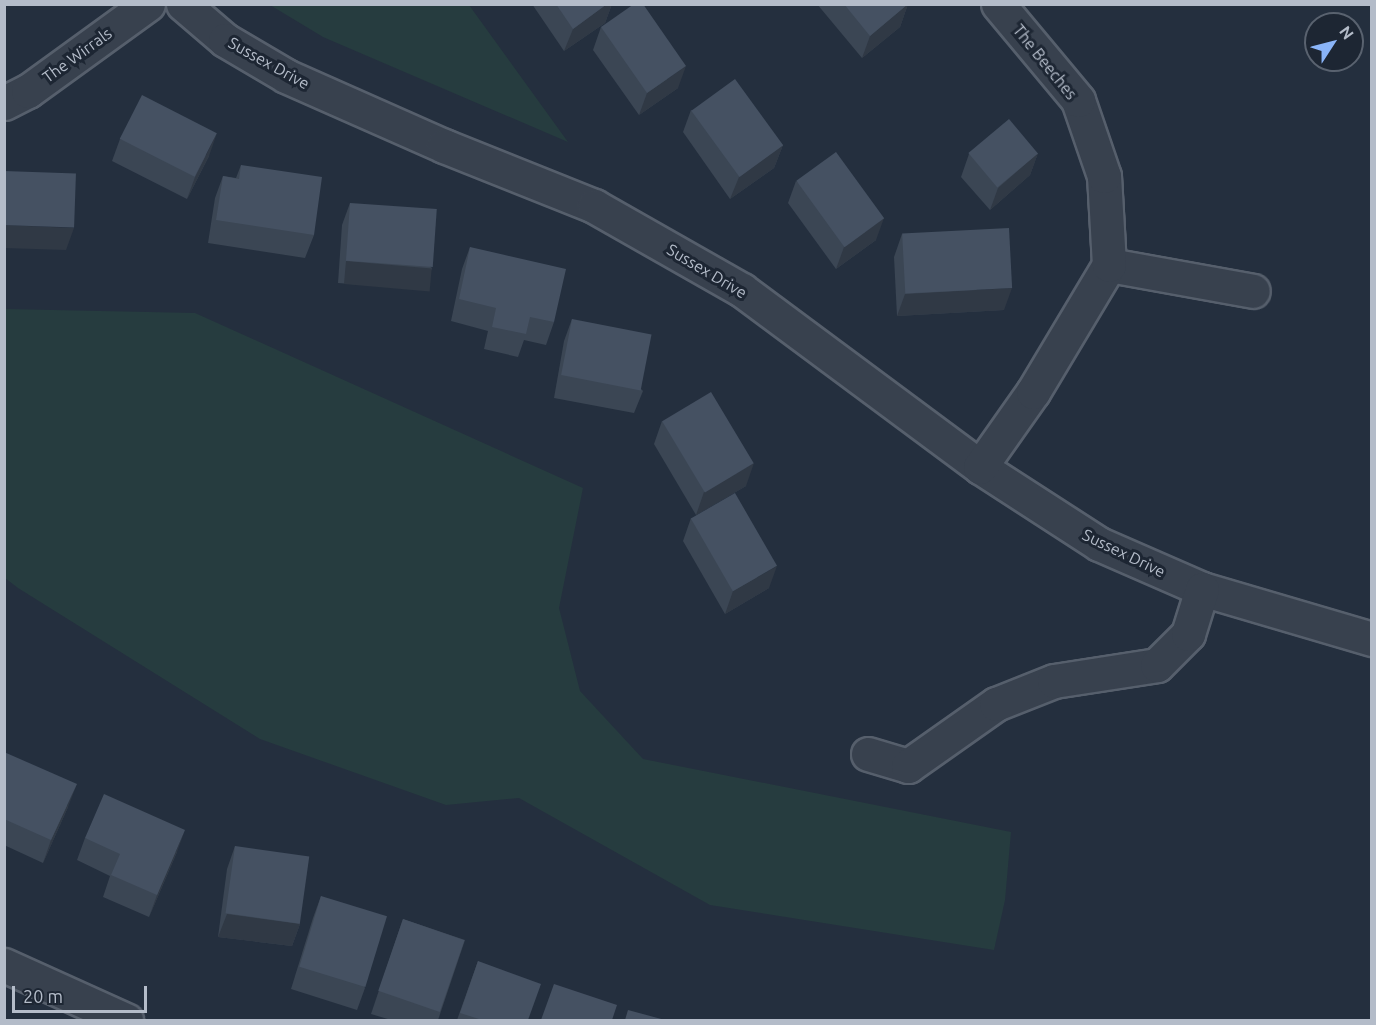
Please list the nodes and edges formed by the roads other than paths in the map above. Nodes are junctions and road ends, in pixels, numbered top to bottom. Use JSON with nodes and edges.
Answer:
{"nodes":[{"id":1,"x":148,"y":4,"type":"edge"},
{"id":2,"x":183,"y":4,"type":"edge"},
{"id":3,"x":998,"y":4,"type":"edge"},
{"id":4,"x":4,"y":103,"type":"edge"},
{"id":5,"x":1109,"y":265,"type":"junction"},
{"id":6,"x":1253,"y":291,"type":"dead end"},
{"id":7,"x":980,"y":467,"type":"junction"},
{"id":8,"x":1202,"y":589,"type":"junction"},
{"id":9,"x":1371,"y":639,"type":"edge"},
{"id":10,"x":868,"y":754,"type":"dead end"},
{"id":11,"x":4,"y":965,"type":"edge"},
{"id":12,"x":126,"y":1020,"type":"edge"}],
"edges":[{"from":1,"to":4,"type":"street","name":"The Wirrals"},
{"from":2,"to":7,"type":"street","name":"Sussex Drive"},
{"from":3,"to":5,"type":"street","name":"The Beeches"},
{"from":5,"to":6,"type":"street"},
{"from":5,"to":7,"type":"street"},
{"from":7,"to":8,"type":"street","name":"Sussex Drive"},
{"from":8,"to":9,"type":"street","name":"Sussex Drive"},
{"from":8,"to":10,"type":"street"},
{"from":11,"to":12,"type":"street"}]}
